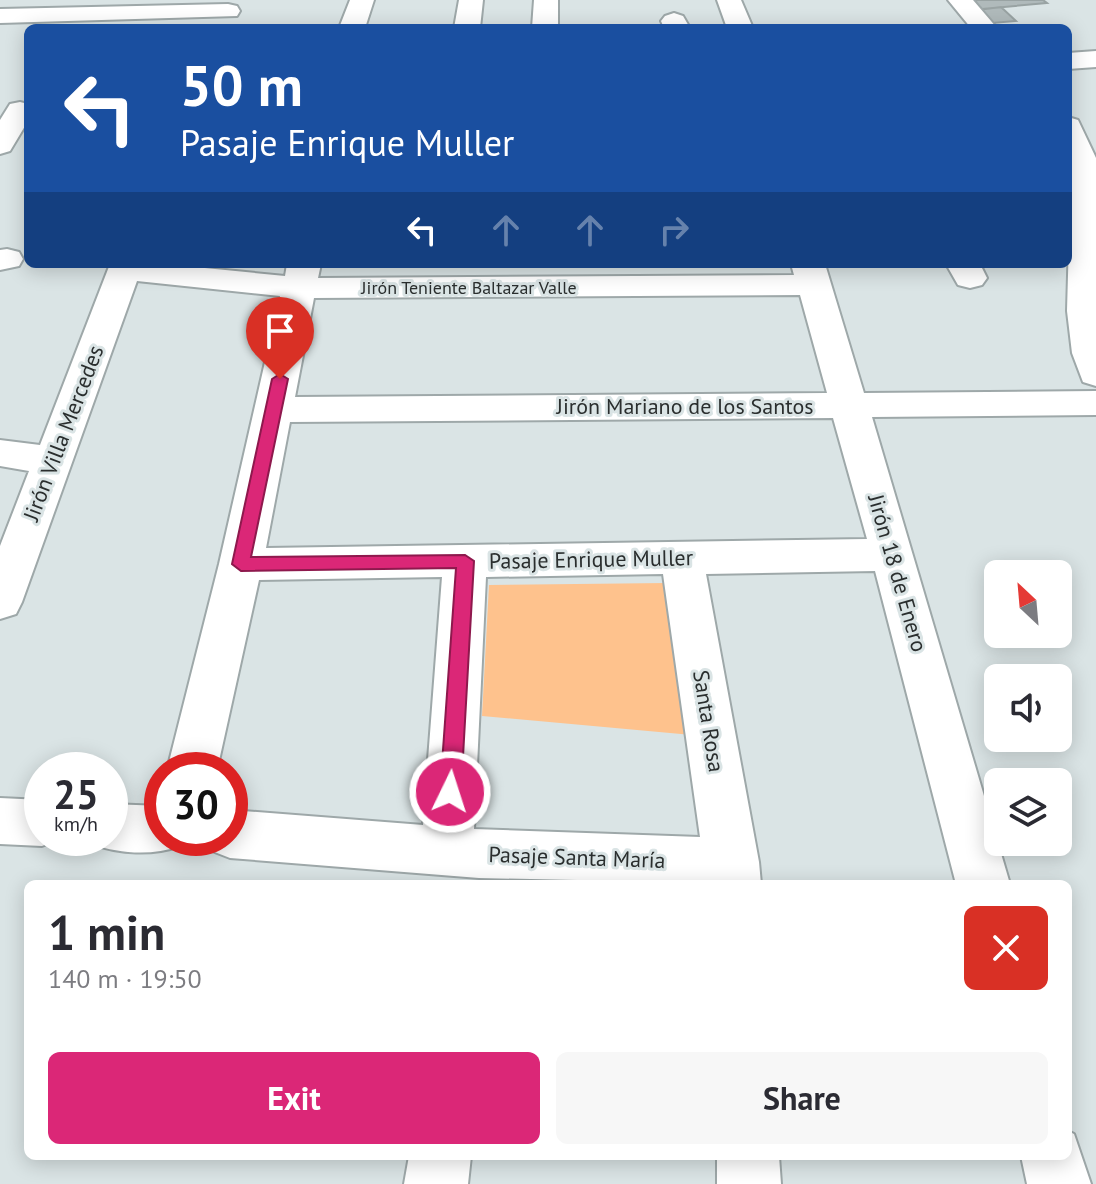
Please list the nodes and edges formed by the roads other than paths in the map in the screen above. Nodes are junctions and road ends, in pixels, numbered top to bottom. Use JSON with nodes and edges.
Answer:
{"nodes":[{"id":1,"x":362,"y":0,"type":"edge"},
{"id":2,"x":471,"y":0,"type":"edge"},
{"id":3,"x":546,"y":0,"type":"edge"},
{"id":4,"x":729,"y":0,"type":"edge"},
{"id":5,"x":960,"y":0,"type":"edge"},
{"id":6,"x":94,"y":8,"type":"edge"},
{"id":7,"x":227,"y":13,"type":"edge"},
{"id":8,"x":0,"y":16,"type":"edge"},
{"id":9,"x":353,"y":24,"type":"edge"},
{"id":10,"x":468,"y":24,"type":"edge"},
{"id":11,"x":545,"y":24,"type":"edge"},
{"id":12,"x":738,"y":24,"type":"edge"},
{"id":13,"x":981,"y":24,"type":"edge"},
{"id":14,"x":1096,"y":59,"type":"edge"},
{"id":15,"x":1072,"y":61,"type":"edge"},
{"id":16,"x":1096,"y":68,"type":"edge"},
{"id":17,"x":1072,"y":70,"type":"edge"},
{"id":18,"x":15,"y":103,"type":"edge"},
{"id":19,"x":1096,"y":124,"type":"edge"},
{"id":20,"x":1072,"y":126,"type":"edge"},
{"id":21,"x":1072,"y":132,"type":"edge"},
{"id":22,"x":0,"y":145,"type":"edge"},
{"id":23,"x":126,"y":268,"type":"edge"},
{"id":24,"x":146,"y":268,"type":"edge"},
{"id":25,"x":811,"y":274,"type":"edge"},
{"id":26,"x":302,"y":276,"type":"edge"},
{"id":27,"x":459,"y":276,"type":"edge"},
{"id":28,"x":628,"y":276,"type":"edge"},
{"id":29,"x":1096,"y":374,"type":"edge"},
{"id":30,"x":1096,"y":403,"type":"edge"},
{"id":31,"x":850,"y":405,"type":"junction"},
{"id":32,"x":274,"y":410,"type":"junction"},
{"id":33,"x":0,"y":453,"type":"edge"},
{"id":34,"x":52,"y":460,"type":"junction"},
{"id":35,"x":893,"y":555,"type":"junction"},
{"id":36,"x":682,"y":558,"type":"junction"},
{"id":37,"x":465,"y":561,"type":"junction"},
{"id":38,"x":241,"y":564,"type":"junction"},
{"id":39,"x":0,"y":602,"type":"edge"},
{"id":40,"x":196,"y":752,"type":"edge"},
{"id":41,"x":0,"y":821,"type":"edge"},
{"id":42,"x":24,"y":822,"type":"edge"},
{"id":43,"x":248,"y":836,"type":"edge"},
{"id":44,"x":467,"y":863,"type":"edge"},
{"id":45,"x":733,"y":873,"type":"edge"},
{"id":46,"x":982,"y":880,"type":"edge"},
{"id":47,"x":439,"y":1160,"type":"edge"},
{"id":48,"x":748,"y":1160,"type":"edge"},
{"id":49,"x":1053,"y":1160,"type":"edge"},
{"id":50,"x":436,"y":1184,"type":"edge"},
{"id":51,"x":749,"y":1184,"type":"edge"},
{"id":52,"x":1059,"y":1184,"type":"edge"}],
"edges":[{"from":1,"to":9,"type":"street"},
{"from":2,"to":10,"type":"street"},
{"from":3,"to":11,"type":"street"},
{"from":4,"to":12,"type":"street"},
{"from":5,"to":13,"type":"street"},
{"from":6,"to":7,"type":"street"},
{"from":6,"to":8,"type":"street"},
{"from":14,"to":15,"type":"street"},
{"from":16,"to":17,"type":"street"},
{"from":18,"to":22,"type":"street"},
{"from":19,"to":20,"type":"street"},
{"from":21,"to":29,"type":"street"},
{"from":23,"to":34,"type":"street","name":"Jirón Villa Mercedes"},
{"from":24,"to":26,"type":"street","name":"Jirón Teniente Baltazar Valle"},
{"from":25,"to":28,"type":"street","name":"Jirón Teniente Baltazar Valle"},
{"from":25,"to":31,"type":"street","name":"Jirón 18 de Enero"},
{"from":26,"to":27,"type":"street","name":"Jirón Teniente Baltazar Valle"},
{"from":26,"to":32,"type":"street"},
{"from":27,"to":28,"type":"street","name":"Jirón Teniente Baltazar Valle"},
{"from":30,"to":31,"type":"street","name":"Jirón Mariano de los Santos"},
{"from":31,"to":32,"type":"street","name":"Jirón Mariano de los Santos"},
{"from":31,"to":35,"type":"street","name":"Jirón 18 de Enero"},
{"from":32,"to":38,"type":"street"},
{"from":33,"to":34,"type":"street"},
{"from":34,"to":39,"type":"street","name":"Jirón Villa Mercedes"},
{"from":35,"to":36,"type":"street","name":"Pasaje Enrique Muller"},
{"from":35,"to":46,"type":"street","name":"Jirón 18 de Enero"},
{"from":36,"to":37,"type":"street","name":"Pasaje Enrique Muller"},
{"from":36,"to":45,"type":"street","name":"Santa Rosa"},
{"from":37,"to":38,"type":"street","name":"Pasaje Enrique Muller"},
{"from":37,"to":44,"type":"street"},
{"from":38,"to":40,"type":"street"},
{"from":41,"to":42,"type":"street"},
{"from":43,"to":44,"type":"street","name":"Pasaje Santa María"},
{"from":44,"to":45,"type":"street","name":"Pasaje Santa María"},
{"from":47,"to":50,"type":"street"},
{"from":48,"to":51,"type":"street"},
{"from":49,"to":52,"type":"street"}]}
